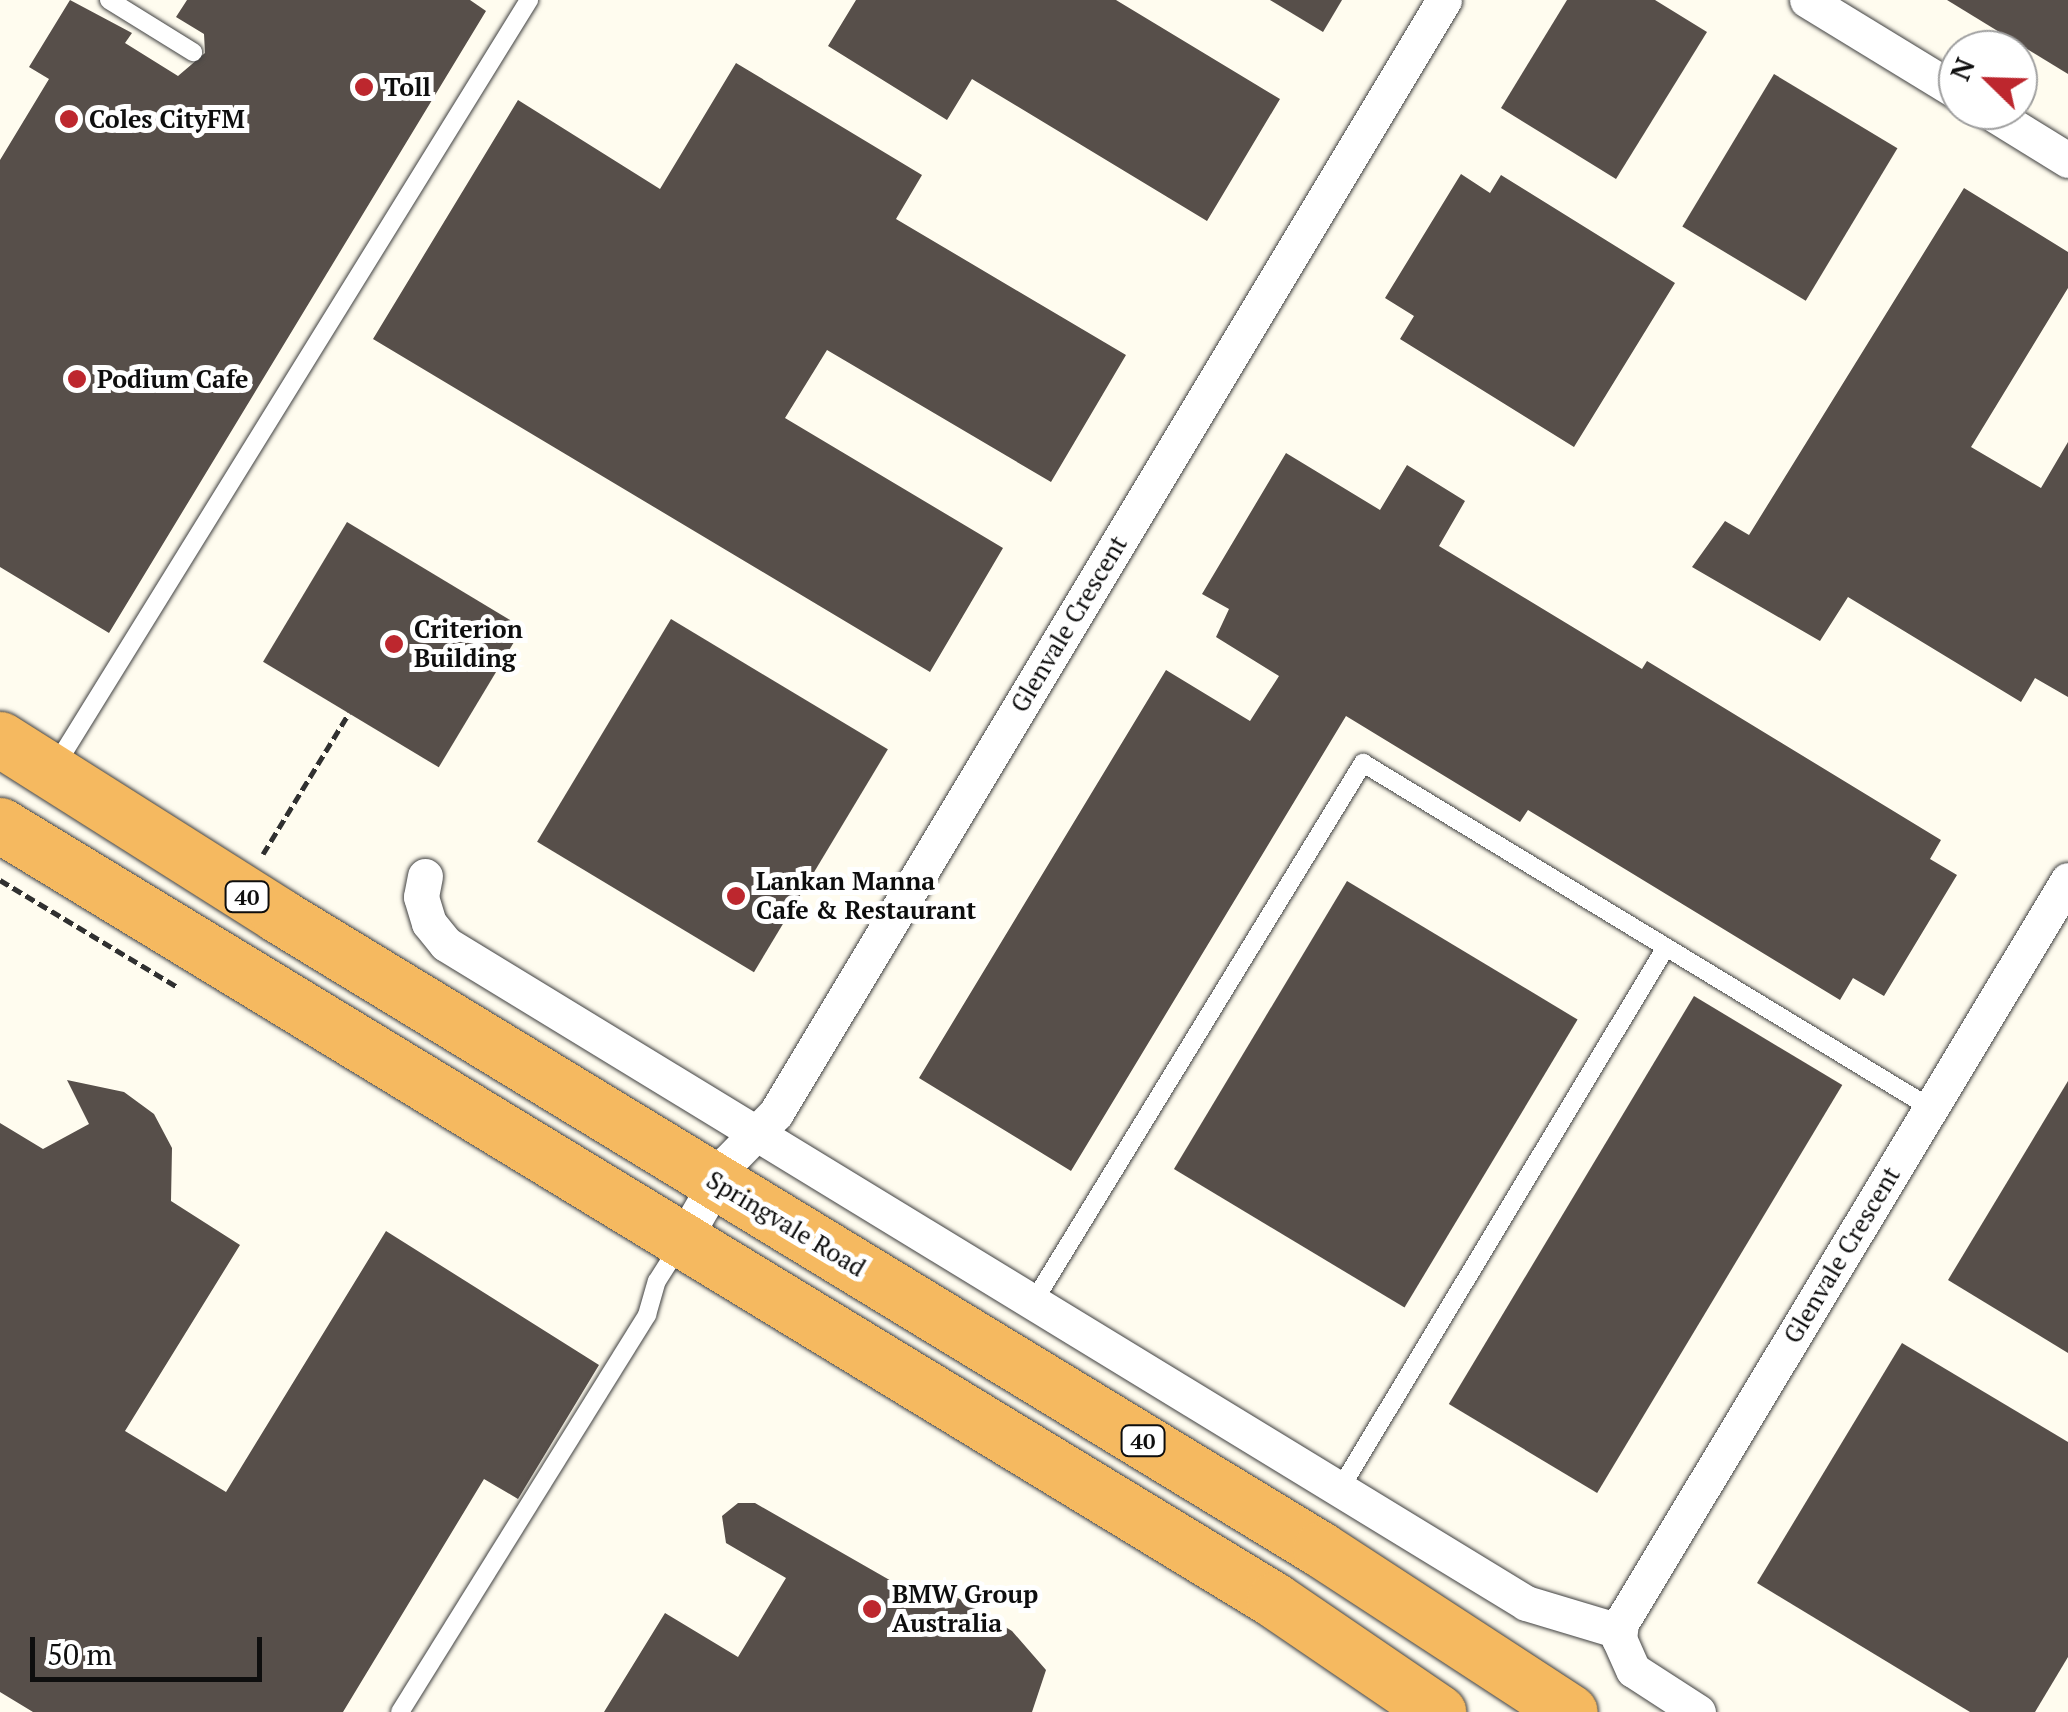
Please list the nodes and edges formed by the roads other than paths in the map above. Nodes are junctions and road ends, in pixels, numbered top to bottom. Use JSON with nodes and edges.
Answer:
{"nodes":[{"id":1,"x":110,"y":0,"type":"edge"},
{"id":2,"x":530,"y":0,"type":"edge"},
{"id":3,"x":1444,"y":0,"type":"edge"},
{"id":4,"x":1807,"y":0,"type":"edge"},
{"id":5,"x":193,"y":52,"type":"dead end"},
{"id":6,"x":1938,"y":80,"type":"edge"},
{"id":7,"x":2019,"y":130,"type":"edge"},
{"id":8,"x":2068,"y":160,"type":"edge"},
{"id":9,"x":0,"y":739,"type":"edge"},
{"id":10,"x":51,"y":773,"type":"junction"},
{"id":11,"x":0,"y":826,"type":"edge"},
{"id":12,"x":425,"y":876,"type":"dead end"},
{"id":13,"x":2068,"y":880,"type":"edge"},
{"id":14,"x":1666,"y":947,"type":"junction"},
{"id":15,"x":1929,"y":1107,"type":"junction"},
{"id":16,"x":756,"y":1130,"type":"junction"},
{"id":17,"x":717,"y":1181,"type":"junction"},
{"id":18,"x":684,"y":1238,"type":"junction"},
{"id":19,"x":1034,"y":1301,"type":"junction"},
{"id":20,"x":1340,"y":1489,"type":"junction"},
{"id":21,"x":1619,"y":1631,"type":"junction"},
{"id":22,"x":400,"y":1712,"type":"edge"},
{"id":23,"x":1438,"y":1712,"type":"edge"},
{"id":24,"x":1570,"y":1712,"type":"edge"},
{"id":25,"x":1698,"y":1712,"type":"edge"}],
"edges":[{"from":1,"to":5,"type":"lane"},
{"from":2,"to":10,"type":"lane"},
{"from":3,"to":16,"type":"street","name":"Glenvale Crescent"},
{"from":4,"to":6,"type":"street"},
{"from":7,"to":8,"type":"street"},
{"from":9,"to":10,"type":"highway","name":"Springvale Road","number":"40"},
{"from":10,"to":17,"type":"highway","name":"Springvale Road","number":"40"},
{"from":11,"to":18,"type":"highway"},
{"from":12,"to":16,"type":"street"},
{"from":13,"to":15,"type":"street","name":"Glenvale Crescent"},
{"from":14,"to":15,"type":"lane"},
{"from":14,"to":19,"type":"lane"},
{"from":14,"to":20,"type":"lane"},
{"from":15,"to":21,"type":"street","name":"Glenvale Crescent"},
{"from":16,"to":17,"type":"street","name":"Glenvale Crescent"},
{"from":16,"to":19,"type":"street"},
{"from":17,"to":18,"type":"street","name":"Glenvale Crescent"},
{"from":17,"to":24,"type":"highway","name":"Springvale Road","number":"40"},
{"from":18,"to":22,"type":"lane"},
{"from":18,"to":23,"type":"highway"},
{"from":19,"to":20,"type":"street"},
{"from":20,"to":21,"type":"street"},
{"from":21,"to":25,"type":"street"}]}
